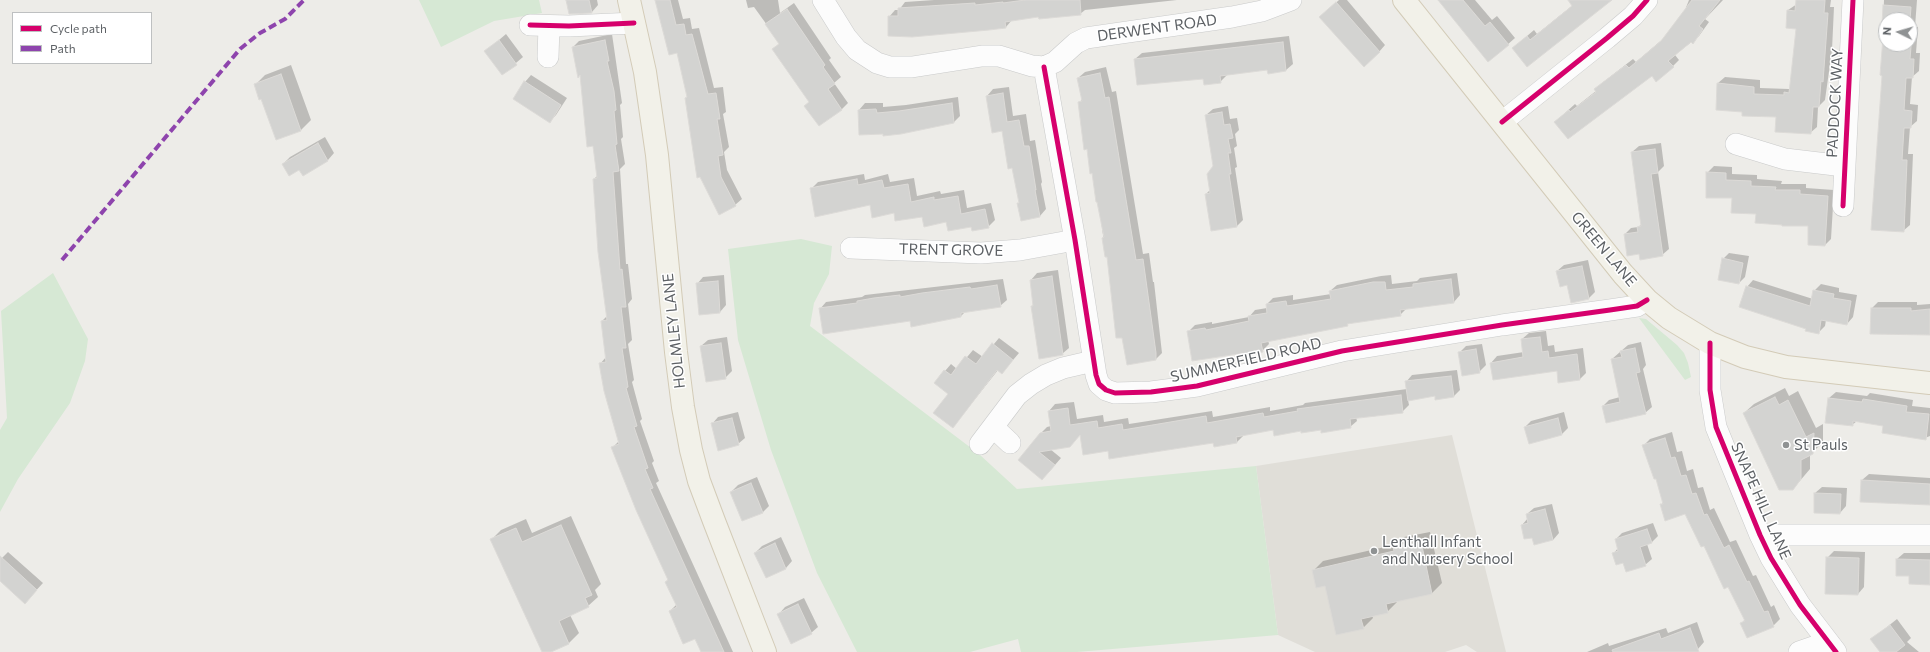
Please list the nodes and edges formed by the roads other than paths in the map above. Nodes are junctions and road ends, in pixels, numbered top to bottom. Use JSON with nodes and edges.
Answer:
{"nodes":[{"id":1,"x":629,"y":0,"type":"edge"},
{"id":2,"x":823,"y":0,"type":"edge"},
{"id":3,"x":1291,"y":0,"type":"edge"},
{"id":4,"x":1404,"y":0,"type":"edge"},
{"id":5,"x":1647,"y":0,"type":"edge"},
{"id":6,"x":1853,"y":0,"type":"edge"},
{"id":7,"x":634,"y":23,"type":"junction"},
{"id":8,"x":548,"y":57,"type":"dead end"},
{"id":9,"x":1044,"y":67,"type":"junction"},
{"id":10,"x":1502,"y":122,"type":"junction"},
{"id":11,"x":1736,"y":144,"type":"dead end"},
{"id":12,"x":1844,"y":166,"type":"junction"},
{"id":13,"x":1843,"y":206,"type":"dead end"},
{"id":14,"x":1075,"y":240,"type":"junction"},
{"id":15,"x":851,"y":248,"type":"dead end"},
{"id":16,"x":1647,"y":300,"type":"junction"},
{"id":17,"x":1710,"y":343,"type":"junction"},
{"id":18,"x":1093,"y":361,"type":"junction"},
{"id":19,"x":1930,"y":383,"type":"edge"},
{"id":20,"x":993,"y":427,"type":"junction"},
{"id":21,"x":1010,"y":443,"type":"dead end"},
{"id":22,"x":980,"y":444,"type":"dead end"},
{"id":23,"x":1760,"y":535,"type":"junction"},
{"id":24,"x":1930,"y":535,"type":"edge"},
{"id":25,"x":1832,"y":647,"type":"edge"},
{"id":26,"x":765,"y":652,"type":"edge"},
{"id":27,"x":1799,"y":652,"type":"edge"}],
"edges":[{"from":1,"to":7,"type":"main road","name":"HOLMLEY LANE"},
{"from":2,"to":9,"type":"street"},
{"from":3,"to":9,"type":"street","name":"DERWENT ROAD"},
{"from":4,"to":10,"type":"main road","name":"GREEN LANE"},
{"from":5,"to":10,"type":"street"},
{"from":6,"to":12,"type":"street","name":"PADDOCK WAY"},
{"from":7,"to":8,"type":"street"},
{"from":7,"to":26,"type":"main road","name":"HOLMLEY LANE"},
{"from":9,"to":14,"type":"street","name":"SUMMERFIELD ROAD"},
{"from":10,"to":16,"type":"main road","name":"GREEN LANE"},
{"from":11,"to":12,"type":"street","name":"PADDOCK WAY"},
{"from":12,"to":13,"type":"street","name":"PADDOCK WAY"},
{"from":14,"to":15,"type":"street","name":"TRENT GROVE"},
{"from":14,"to":18,"type":"street","name":"SUMMERFIELD ROAD"},
{"from":16,"to":17,"type":"main road","name":"GREEN LANE"},
{"from":16,"to":18,"type":"street","name":"SUMMERFIELD ROAD"},
{"from":17,"to":19,"type":"main road","name":"GREEN LANE"},
{"from":17,"to":23,"type":"street","name":"SNAPE HILL LANE"},
{"from":18,"to":20,"type":"street"},
{"from":20,"to":21,"type":"street"},
{"from":20,"to":22,"type":"street"},
{"from":23,"to":24,"type":"street"},
{"from":23,"to":25,"type":"street","name":"SNAPE HILL LANE"},
{"from":25,"to":27,"type":"street"}]}
